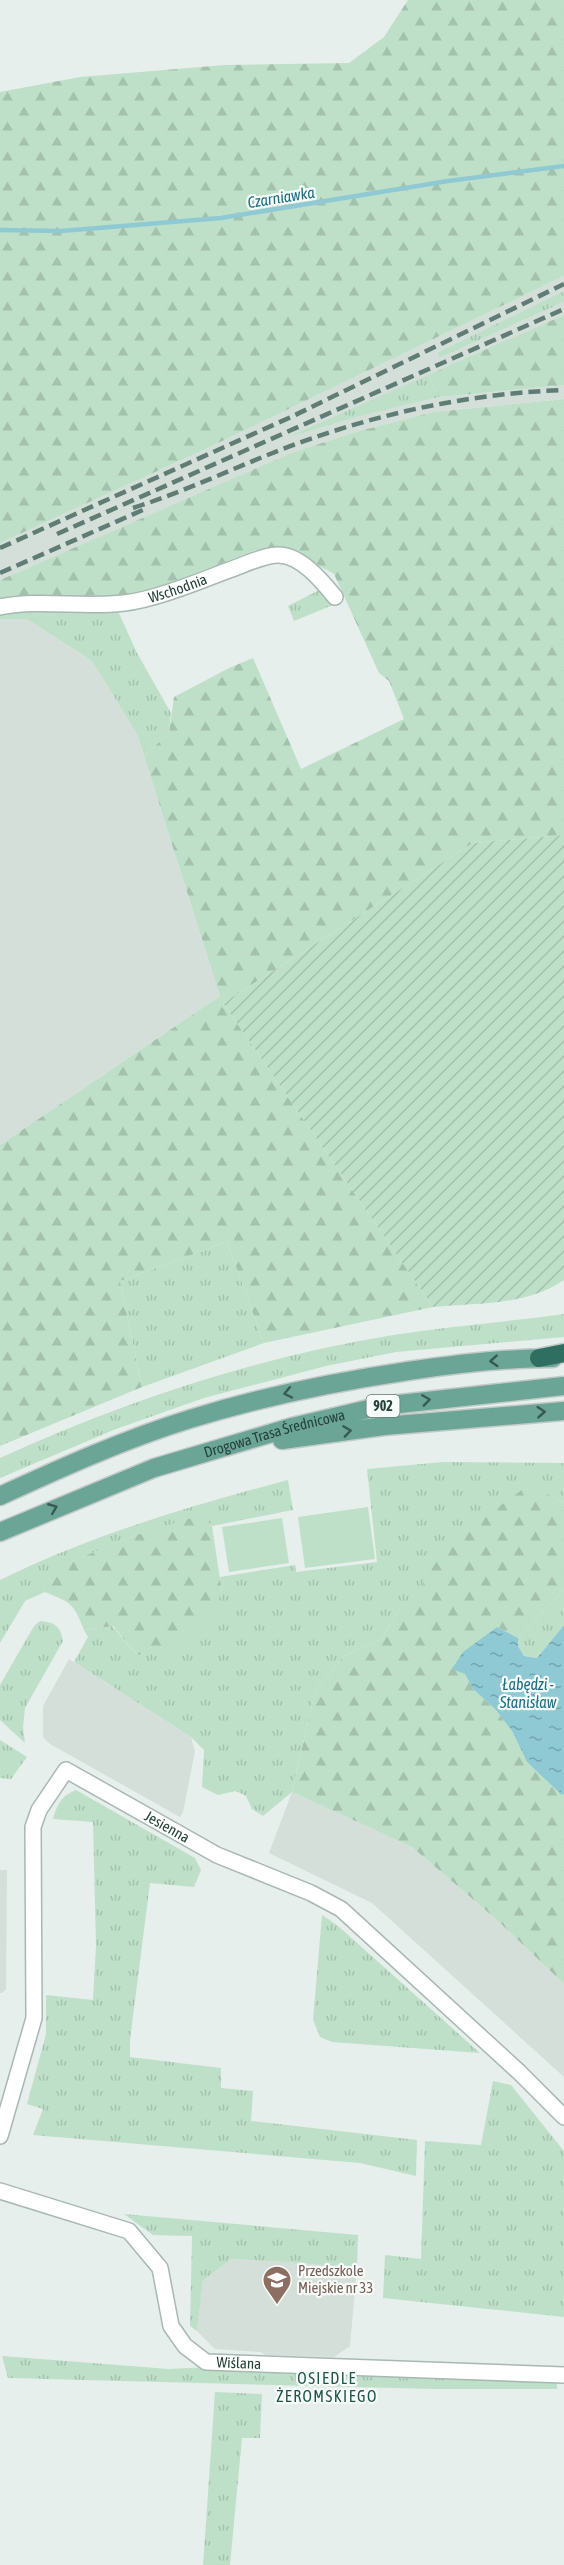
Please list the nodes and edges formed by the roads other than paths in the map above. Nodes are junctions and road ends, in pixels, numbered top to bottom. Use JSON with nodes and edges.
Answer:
{"nodes":[{"id":1,"x":335,"y":597,"type":"dead end"},
{"id":2,"x":0,"y":607,"type":"edge"},
{"id":3,"x":564,"y":1353,"type":"edge"},
{"id":4,"x":539,"y":1358,"type":"junction"},
{"id":5,"x":564,"y":1358,"type":"edge"},
{"id":6,"x":564,"y":1386,"type":"edge"},
{"id":7,"x":564,"y":1411,"type":"edge"},
{"id":8,"x":206,"y":1451,"type":"junction"},
{"id":9,"x":0,"y":1496,"type":"edge"},
{"id":10,"x":0,"y":1532,"type":"edge"},
{"id":11,"x":564,"y":2117,"type":"edge"},
{"id":12,"x":0,"y":2136,"type":"edge"},
{"id":13,"x":0,"y":2191,"type":"edge"},
{"id":14,"x":564,"y":2375,"type":"edge"}],
"edges":[{"from":1,"to":2,"type":"street","name":"Wschodnia"},
{"from":3,"to":4,"type":"highway"},
{"from":4,"to":5,"type":"main road","number":"902"},
{"from":4,"to":9,"type":"main road","number":"902","one_way":true},
{"from":8,"to":6,"type":"main road","name":"Drogowa Trasa Średnicowa","number":"902","one_way":true},
{"from":8,"to":7,"type":"main road","one_way":true},
{"from":10,"to":8,"type":"main road","name":"Drogowa Trasa Średnicowa","number":"902","one_way":true},
{"from":11,"to":12,"type":"street","name":"Jesienna"},
{"from":13,"to":14,"type":"street","name":"Wiślana"}]}
